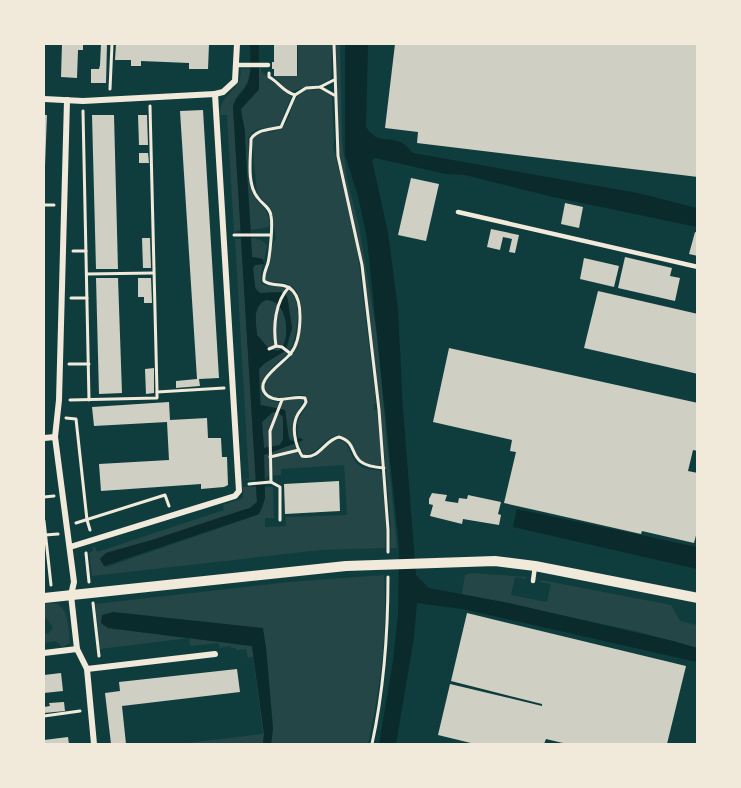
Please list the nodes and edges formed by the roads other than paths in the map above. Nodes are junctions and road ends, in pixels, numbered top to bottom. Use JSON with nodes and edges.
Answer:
{"nodes":[{"id":1,"x":237,"y":44,"type":"edge"},
{"id":2,"x":237,"y":65,"type":"junction"},
{"id":3,"x":268,"y":65,"type":"road end"},
{"id":4,"x":214,"y":94,"type":"junction"},
{"id":5,"x":44,"y":99,"type":"edge"},
{"id":6,"x":68,"y":100,"type":"junction"},
{"id":7,"x":458,"y":212,"type":"dead end"},
{"id":8,"x":698,"y":267,"type":"edge"},
{"id":9,"x":55,"y":437,"type":"junction"},
{"id":10,"x":44,"y":438,"type":"edge"},
{"id":11,"x":70,"y":547,"type":"junction"},
{"id":12,"x":535,"y":566,"type":"junction"},
{"id":13,"x":533,"y":581,"type":"dead end"},
{"id":14,"x":71,"y":595,"type":"junction"},
{"id":15,"x":44,"y":598,"type":"edge"},
{"id":16,"x":698,"y":598,"type":"edge"},
{"id":17,"x":77,"y":650,"type":"junction"},
{"id":18,"x":44,"y":653,"type":"edge"},
{"id":19,"x":215,"y":654,"type":"dead end"},
{"id":20,"x":87,"y":669,"type":"junction"},
{"id":21,"x":94,"y":744,"type":"edge"}],
"edges":[{"from":1,"to":2,"type":"street"},
{"from":2,"to":3,"type":"lane"},
{"from":2,"to":4,"type":"street"},
{"from":4,"to":6,"type":"street"},
{"from":4,"to":11,"type":"street"},
{"from":5,"to":6,"type":"street"},
{"from":6,"to":9,"type":"street"},
{"from":7,"to":8,"type":"lane"},
{"from":9,"to":10,"type":"street"},
{"from":9,"to":11,"type":"street"},
{"from":11,"to":14,"type":"street"},
{"from":12,"to":13,"type":"lane"},
{"from":12,"to":14,"type":"street"},
{"from":12,"to":16,"type":"street"},
{"from":14,"to":15,"type":"street"},
{"from":14,"to":17,"type":"street"},
{"from":17,"to":18,"type":"street"},
{"from":17,"to":20,"type":"street"},
{"from":19,"to":20,"type":"street"},
{"from":20,"to":21,"type":"street"}]}
